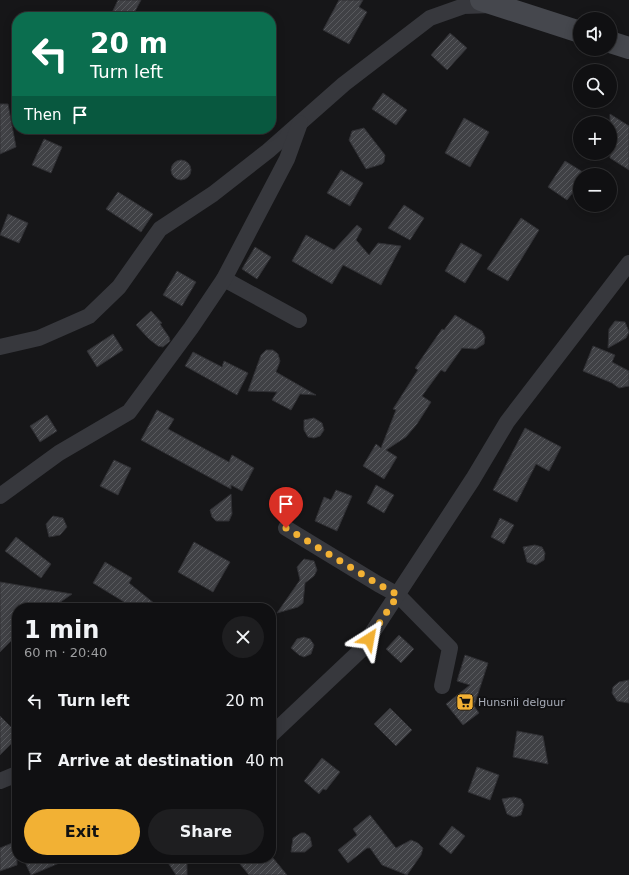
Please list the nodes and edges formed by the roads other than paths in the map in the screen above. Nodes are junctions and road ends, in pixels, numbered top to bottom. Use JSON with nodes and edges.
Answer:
{"nodes":[{"id":1,"x":486,"y":2,"type":"edge"},
{"id":2,"x":573,"y":30,"type":"edge"},
{"id":3,"x":617,"y":44,"type":"edge"},
{"id":4,"x":629,"y":48,"type":"edge"},
{"id":5,"x":301,"y":122,"type":"junction"},
{"id":6,"x":629,"y":263,"type":"edge"},
{"id":7,"x":224,"y":279,"type":"junction"},
{"id":8,"x":299,"y":320,"type":"dead end"},
{"id":9,"x":0,"y":347,"type":"edge"},
{"id":10,"x":0,"y":496,"type":"edge"},
{"id":11,"x":286,"y":528,"type":"dead end"},
{"id":12,"x":398,"y":595,"type":"junction"},
{"id":13,"x":442,"y":686,"type":"dead end"},
{"id":14,"x":276,"y":730,"type":"edge"},
{"id":15,"x":12,"y":776,"type":"edge"},
{"id":16,"x":0,"y":780,"type":"edge"}],
"edges":[{"from":1,"to":2,"type":"main road"},
{"from":1,"to":5,"type":"street"},
{"from":3,"to":4,"type":"main road"},
{"from":5,"to":7,"type":"street"},
{"from":5,"to":9,"type":"street"},
{"from":6,"to":12,"type":"street"},
{"from":7,"to":8,"type":"street"},
{"from":7,"to":10,"type":"street"},
{"from":11,"to":12,"type":"street"},
{"from":12,"to":13,"type":"street"},
{"from":12,"to":14,"type":"street"},
{"from":15,"to":16,"type":"street"}]}
